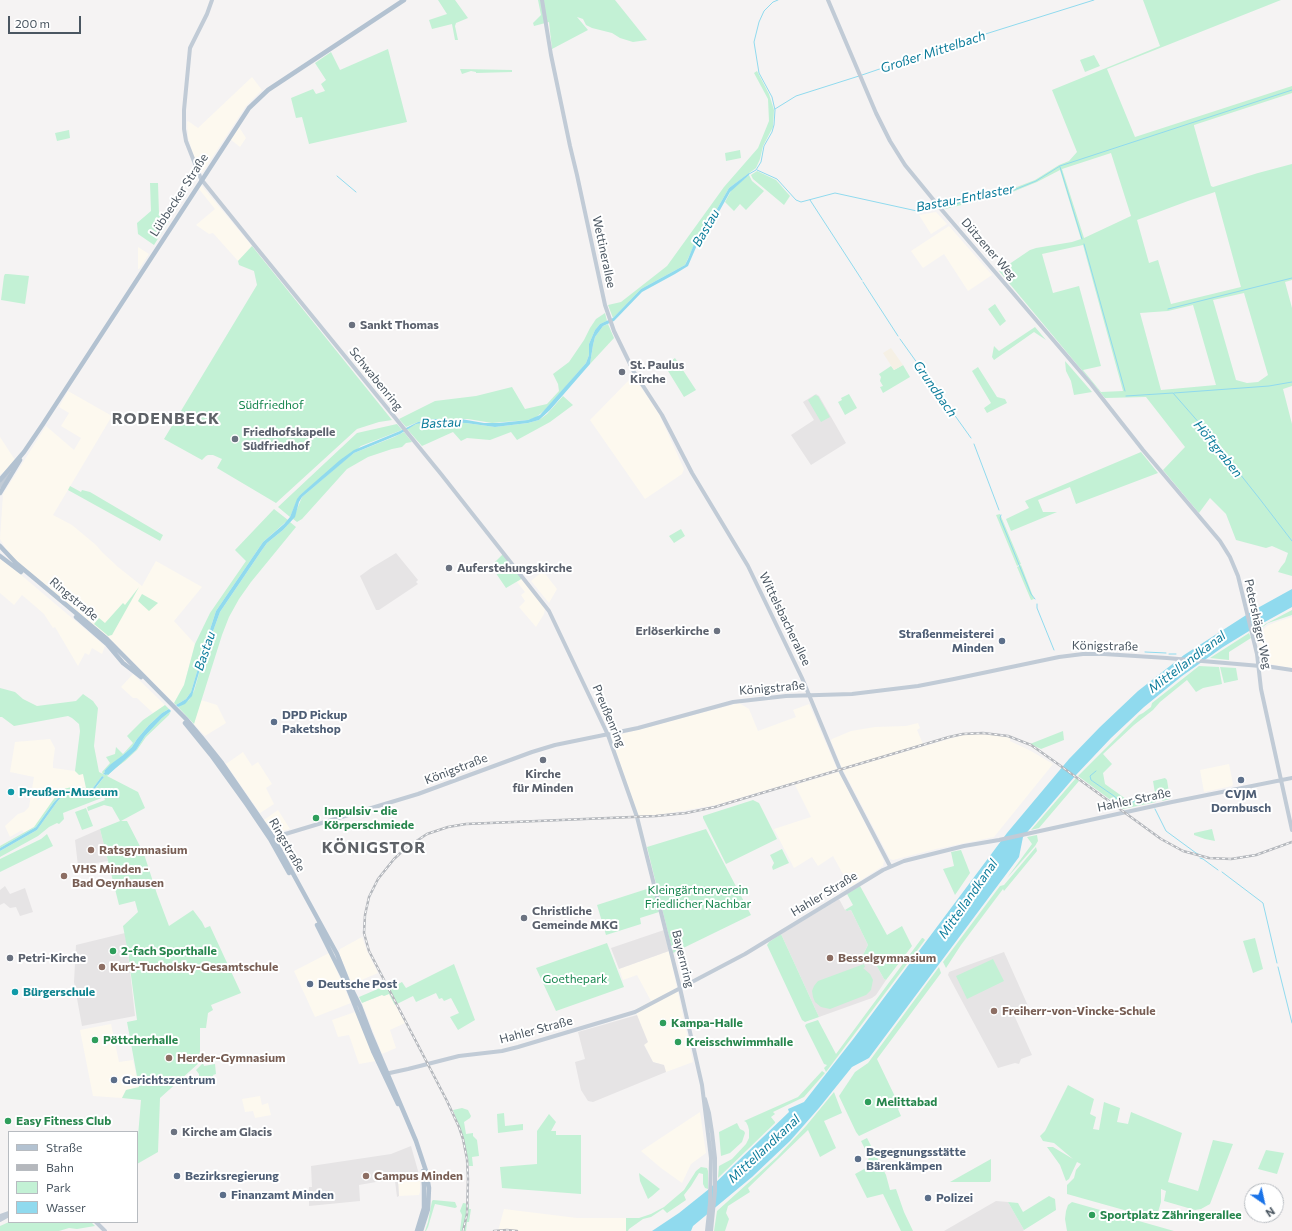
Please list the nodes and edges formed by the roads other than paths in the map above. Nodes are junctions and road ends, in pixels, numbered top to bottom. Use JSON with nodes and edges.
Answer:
{"nodes":[{"id":1,"x":212,"y":0,"type":"edge"},
{"id":2,"x":404,"y":0,"type":"edge"},
{"id":3,"x":542,"y":0,"type":"edge"},
{"id":4,"x":828,"y":0,"type":"edge"},
{"id":5,"x":201,"y":179,"type":"junction"},
{"id":6,"x":1143,"y":450,"type":"joint"},
{"id":7,"x":24,"y":452,"type":"junction"},
{"id":8,"x":15,"y":463,"type":"junction"},
{"id":9,"x":692,"y":473,"type":"joint"},
{"id":10,"x":0,"y":480,"type":"edge"},
{"id":11,"x":0,"y":486,"type":"edge"},
{"id":12,"x":0,"y":493,"type":"edge"},
{"id":13,"x":0,"y":546,"type":"edge"},
{"id":14,"x":0,"y":556,"type":"edge"},
{"id":15,"x":550,"y":611,"type":"joint"},
{"id":16,"x":1258,"y":666,"type":"junction"},
{"id":17,"x":1292,"y":670,"type":"edge"},
{"id":18,"x":809,"y":695,"type":"junction"},
{"id":19,"x":171,"y":706,"type":"junction"},
{"id":20,"x":608,"y":735,"type":"junction"},
{"id":21,"x":1292,"y":778,"type":"edge"},
{"id":22,"x":1281,"y":780,"type":"junction"},
{"id":23,"x":1292,"y":830,"type":"edge"},
{"id":24,"x":642,"y":833,"type":"joint"},
{"id":25,"x":272,"y":838,"type":"junction"},
{"id":26,"x":890,"y":866,"type":"junction"},
{"id":27,"x":680,"y":988,"type":"junction"},
{"id":28,"x":386,"y":1074,"type":"junction"},
{"id":29,"x":703,"y":1091,"type":"junction"},
{"id":30,"x":97,"y":1223,"type":"edge"},
{"id":31,"x":105,"y":1231,"type":"edge"},
{"id":32,"x":417,"y":1231,"type":"edge"},
{"id":33,"x":421,"y":1231,"type":"edge"},
{"id":34,"x":707,"y":1231,"type":"edge"},
{"id":35,"x":711,"y":1231,"type":"edge"}],
"edges":[{"from":1,"to":5,"type":"street","name":"Schwabenring"},
{"from":2,"to":5,"type":"main road","name":"Lübbecker Straße"},
{"from":3,"to":9,"type":"street","name":"Wettinerallee"},
{"from":4,"to":6,"type":"street","name":"Dützener Weg"},
{"from":5,"to":7,"type":"main road","name":"Lübbecker Straße"},
{"from":5,"to":15,"type":"street","name":"Schwabenring"},
{"from":6,"to":16,"type":"street","name":"Petershäger Weg"},
{"from":7,"to":8,"type":"main road","name":"Lübbecker Straße"},
{"from":7,"to":12,"type":"main road","name":"Lübbecker Straße"},
{"from":8,"to":10,"type":"main road","name":"Lübbecker Straße"},
{"from":8,"to":11,"type":"street"},
{"from":9,"to":18,"type":"street","name":"Wittelsbacherallee"},
{"from":13,"to":19,"type":"main road","name":"Ringstraße"},
{"from":14,"to":19,"type":"main road","name":"Ringstraße"},
{"from":15,"to":20,"type":"street","name":"Preußenring"},
{"from":16,"to":17,"type":"street","name":"Königstraße"},
{"from":16,"to":18,"type":"street","name":"Königstraße"},
{"from":16,"to":22,"type":"street","name":"Petershäger Weg"},
{"from":18,"to":20,"type":"street","name":"Königstraße"},
{"from":18,"to":26,"type":"street","name":"Wittelsbacherallee"},
{"from":19,"to":25,"type":"main road","name":"Ringstraße"},
{"from":20,"to":24,"type":"street","name":"Preußenring"},
{"from":20,"to":25,"type":"street","name":"Königstraße"},
{"from":21,"to":22,"type":"street","name":"Hahler Straße"},
{"from":22,"to":23,"type":"street","name":"Petershäger Weg"},
{"from":22,"to":26,"type":"street","name":"Hahler Straße"},
{"from":24,"to":27,"type":"street","name":"Bayernring"},
{"from":25,"to":28,"type":"main road","name":"Ringstraße"},
{"from":26,"to":27,"type":"street","name":"Hahler Straße"},
{"from":27,"to":28,"type":"street","name":"Hahler Straße"},
{"from":27,"to":29,"type":"street","name":"Bayernring"},
{"from":28,"to":32,"type":"main road","name":"Ringstraße"},
{"from":28,"to":33,"type":"main road","name":"Ringstraße"},
{"from":29,"to":34,"type":"street","name":"Bayernring"},
{"from":29,"to":35,"type":"street","name":"Bayernring"},
{"from":30,"to":31,"type":"street"}]}
